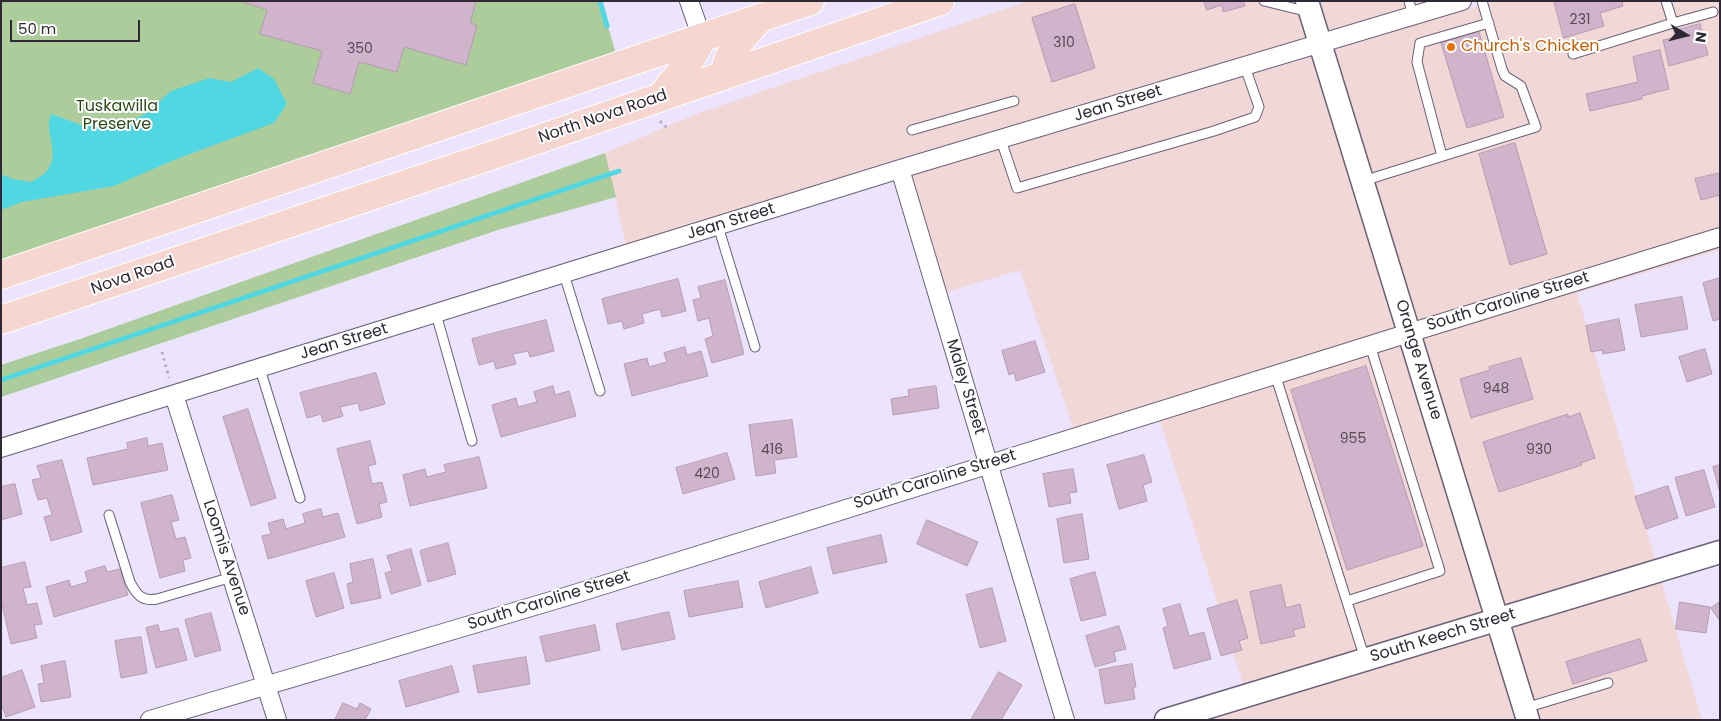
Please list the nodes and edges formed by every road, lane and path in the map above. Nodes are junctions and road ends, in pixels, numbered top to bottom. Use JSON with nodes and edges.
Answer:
{"nodes":[{"id":1,"x":690,"y":1,"type":"edge"},
{"id":2,"x":810,"y":1,"type":"edge"},
{"id":3,"x":940,"y":1,"type":"edge"},
{"id":4,"x":1264,"y":1,"type":"edge"},
{"id":5,"x":1462,"y":1,"type":"edge"},
{"id":6,"x":1482,"y":1,"type":"edge"},
{"id":7,"x":1666,"y":1,"type":"edge"},
{"id":8,"x":1309,"y":7,"type":"edge"},
{"id":9,"x":1411,"y":9,"type":"edge"},
{"id":10,"x":1713,"y":12,"type":"dead end"},
{"id":11,"x":760,"y":18,"type":"junction"},
{"id":12,"x":1489,"y":22,"type":"junction"},
{"id":13,"x":1673,"y":23,"type":"junction"},
{"id":14,"x":702,"y":38,"type":"junction"},
{"id":15,"x":1320,"y":44,"type":"junction"},
{"id":16,"x":1573,"y":54,"type":"dead end"},
{"id":17,"x":1245,"y":67,"type":"junction"},
{"id":18,"x":724,"y":76,"type":"junction"},
{"id":19,"x":659,"y":98,"type":"junction"},
{"id":20,"x":1014,"y":101,"type":"dead end"},
{"id":21,"x":912,"y":130,"type":"dead end"},
{"id":22,"x":1001,"y":140,"type":"junction"},
{"id":23,"x":1442,"y":156,"type":"junction"},
{"id":24,"x":900,"y":169,"type":"junction"},
{"id":25,"x":1363,"y":181,"type":"junction"},
{"id":26,"x":718,"y":226,"type":"junction"},
{"id":27,"x":264,"y":231,"type":"joint"},
{"id":28,"x":1720,"y":238,"type":"edge"},
{"id":29,"x":34,"y":264,"type":"junction"},
{"id":30,"x":564,"y":274,"type":"junction"},
{"id":31,"x":1,"y":276,"type":"edge"},
{"id":32,"x":1,"y":294,"type":"edge"},
{"id":33,"x":436,"y":314,"type":"junction"},
{"id":34,"x":1,"y":320,"type":"edge"},
{"id":35,"x":1409,"y":333,"type":"junction"},
{"id":36,"x":1370,"y":345,"type":"junction"},
{"id":37,"x":755,"y":348,"type":"dead end"},
{"id":38,"x":162,"y":352,"type":"dead end"},
{"id":39,"x":260,"y":369,"type":"junction"},
{"id":40,"x":1275,"y":374,"type":"junction"},
{"id":41,"x":600,"y":391,"type":"dead end"},
{"id":42,"x":174,"y":395,"type":"junction"},
{"id":43,"x":472,"y":441,"type":"dead end"},
{"id":44,"x":1,"y":448,"type":"edge"},
{"id":45,"x":988,"y":464,"type":"junction"},
{"id":46,"x":300,"y":498,"type":"dead end"},
{"id":47,"x":109,"y":515,"type":"dead end"},
{"id":48,"x":1720,"y":552,"type":"edge"},
{"id":49,"x":232,"y":577,"type":"junction"},
{"id":50,"x":1347,"y":601,"type":"junction"},
{"id":51,"x":1498,"y":619,"type":"junction"},
{"id":52,"x":1365,"y":659,"type":"junction"},
{"id":53,"x":1608,"y":683,"type":"dead end"},
{"id":54,"x":266,"y":685,"type":"junction"},
{"id":55,"x":1209,"y":714,"type":"edge"},
{"id":56,"x":1527,"y":714,"type":"edge"},
{"id":57,"x":150,"y":720,"type":"edge"},
{"id":58,"x":277,"y":720,"type":"edge"},
{"id":59,"x":1065,"y":720,"type":"edge"},
{"id":60,"x":1166,"y":720,"type":"edge"}],
"edges":[{"from":1,"to":14,"type":"street"},
{"from":2,"to":11,"type":"main road"},
{"from":3,"to":18,"type":"main road","name":"North Nova Road"},
{"from":4,"to":8,"type":"lane"},
{"from":5,"to":9,"type":"street","name":"Jean Street"},
{"from":6,"to":12,"type":"lane"},
{"from":7,"to":13,"type":"lane"},
{"from":8,"to":15,"type":"street","name":"Orange Avenue"},
{"from":9,"to":15,"type":"street","name":"Jean Street"},
{"from":10,"to":13,"type":"lane"},
{"from":11,"to":14,"type":"main road"},
{"from":11,"to":18,"type":"main road"},
{"from":12,"to":23,"type":"lane"},
{"from":12,"to":23,"type":"lane"},
{"from":13,"to":16,"type":"lane"},
{"from":14,"to":19,"type":"main road"},
{"from":14,"to":29,"type":"main road"},
{"from":15,"to":17,"type":"street","name":"Jean Street"},
{"from":15,"to":25,"type":"street","name":"Orange Avenue"},
{"from":17,"to":22,"type":"street","name":"Jean Street"},
{"from":17,"to":22,"type":"lane"},
{"from":18,"to":19,"type":"main road","name":"North Nova Road"},
{"from":19,"to":27,"type":"main road","name":"North Nova Road"},
{"from":20,"to":21,"type":"lane"},
{"from":22,"to":24,"type":"street","name":"Jean Street"},
{"from":23,"to":25,"type":"lane"},
{"from":24,"to":26,"type":"street","name":"Jean Street"},
{"from":24,"to":45,"type":"street","name":"Maley Street"},
{"from":25,"to":35,"type":"street","name":"Orange Avenue"},
{"from":26,"to":30,"type":"street","name":"Jean Street"},
{"from":26,"to":37,"type":"lane"},
{"from":27,"to":34,"type":"main road","name":"Nova Road"},
{"from":28,"to":35,"type":"street","name":"South Caroline Street"},
{"from":29,"to":31,"type":"main road"},
{"from":29,"to":32,"type":"main road"},
{"from":30,"to":33,"type":"street","name":"Jean Street"},
{"from":30,"to":41,"type":"lane"},
{"from":33,"to":39,"type":"street","name":"Jean Street"},
{"from":33,"to":43,"type":"lane"},
{"from":35,"to":36,"type":"street","name":"South Caroline Street"},
{"from":35,"to":51,"type":"street","name":"Orange Avenue"},
{"from":36,"to":40,"type":"street","name":"South Caroline Street"},
{"from":36,"to":50,"type":"lane"},
{"from":38,"to":42,"type":"path"},
{"from":39,"to":42,"type":"street","name":"Jean Street"},
{"from":39,"to":46,"type":"lane"},
{"from":40,"to":45,"type":"street","name":"South Caroline Street"},
{"from":40,"to":50,"type":"lane"},
{"from":42,"to":44,"type":"street","name":"Jean Street"},
{"from":42,"to":49,"type":"street","name":"Loomis Avenue"},
{"from":45,"to":54,"type":"street","name":"South Caroline Street"},
{"from":45,"to":59,"type":"street","name":"Maley Street"},
{"from":47,"to":49,"type":"lane"},
{"from":48,"to":51,"type":"street","name":"South Keech Street"},
{"from":49,"to":54,"type":"street","name":"Loomis Avenue"},
{"from":50,"to":52,"type":"lane"},
{"from":51,"to":52,"type":"street","name":"South Keech Street"},
{"from":51,"to":56,"type":"street","name":"Orange Avenue"},
{"from":52,"to":55,"type":"street","name":"South Keech Street"},
{"from":53,"to":56,"type":"lane"},
{"from":54,"to":57,"type":"street","name":"South Caroline Street"},
{"from":54,"to":58,"type":"street","name":"Loomis Avenue"},
{"from":55,"to":60,"type":"street","name":"South Keech Street"}]}
